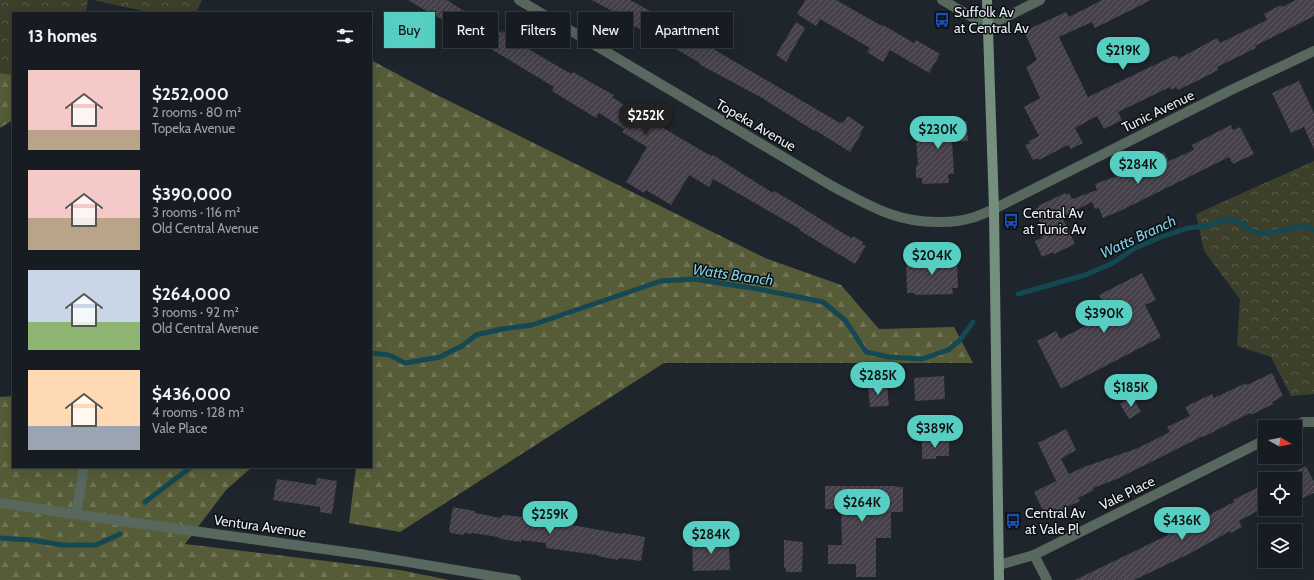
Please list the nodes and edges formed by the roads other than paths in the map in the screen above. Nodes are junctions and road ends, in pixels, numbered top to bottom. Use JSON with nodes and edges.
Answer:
{"nodes":[{"id":1,"x":519,"y":0,"type":"edge"},
{"id":2,"x":942,"y":0,"type":"edge"},
{"id":3,"x":987,"y":0,"type":"edge"},
{"id":4,"x":1040,"y":0,"type":"edge"},
{"id":5,"x":988,"y":26,"type":"junction"},
{"id":6,"x":1314,"y":51,"type":"edge"},
{"id":7,"x":994,"y":209,"type":"junction"},
{"id":8,"x":1302,"y":422,"type":"edge"},
{"id":9,"x":1314,"y":422,"type":"edge"},
{"id":10,"x":1258,"y":443,"type":"edge"},
{"id":11,"x":84,"y":468,"type":"edge"},
{"id":12,"x":0,"y":503,"type":"edge"},
{"id":13,"x":76,"y":514,"type":"junction"},
{"id":14,"x":1034,"y":555,"type":"junction"},
{"id":15,"x":999,"y":565,"type":"junction"},
{"id":16,"x":516,"y":580,"type":"edge"},
{"id":17,"x":999,"y":580,"type":"edge"},
{"id":18,"x":1047,"y":580,"type":"edge"}],
"edges":[{"from":1,"to":7,"type":"street","name":"Topeka Avenue"},
{"from":2,"to":5,"type":"street"},
{"from":3,"to":5,"type":"main road"},
{"from":4,"to":5,"type":"street"},
{"from":5,"to":7,"type":"main road"},
{"from":6,"to":7,"type":"street","name":"Tunic Avenue"},
{"from":7,"to":15,"type":"main road"},
{"from":8,"to":9,"type":"street"},
{"from":10,"to":14,"type":"street","name":"Vale Place"},
{"from":11,"to":13,"type":"street"},
{"from":12,"to":13,"type":"street","name":"Ventura Avenue"},
{"from":13,"to":16,"type":"street","name":"Ventura Avenue"},
{"from":14,"to":15,"type":"street","name":"Vale Place"},
{"from":14,"to":18,"type":"street"},
{"from":15,"to":17,"type":"main road"}]}
